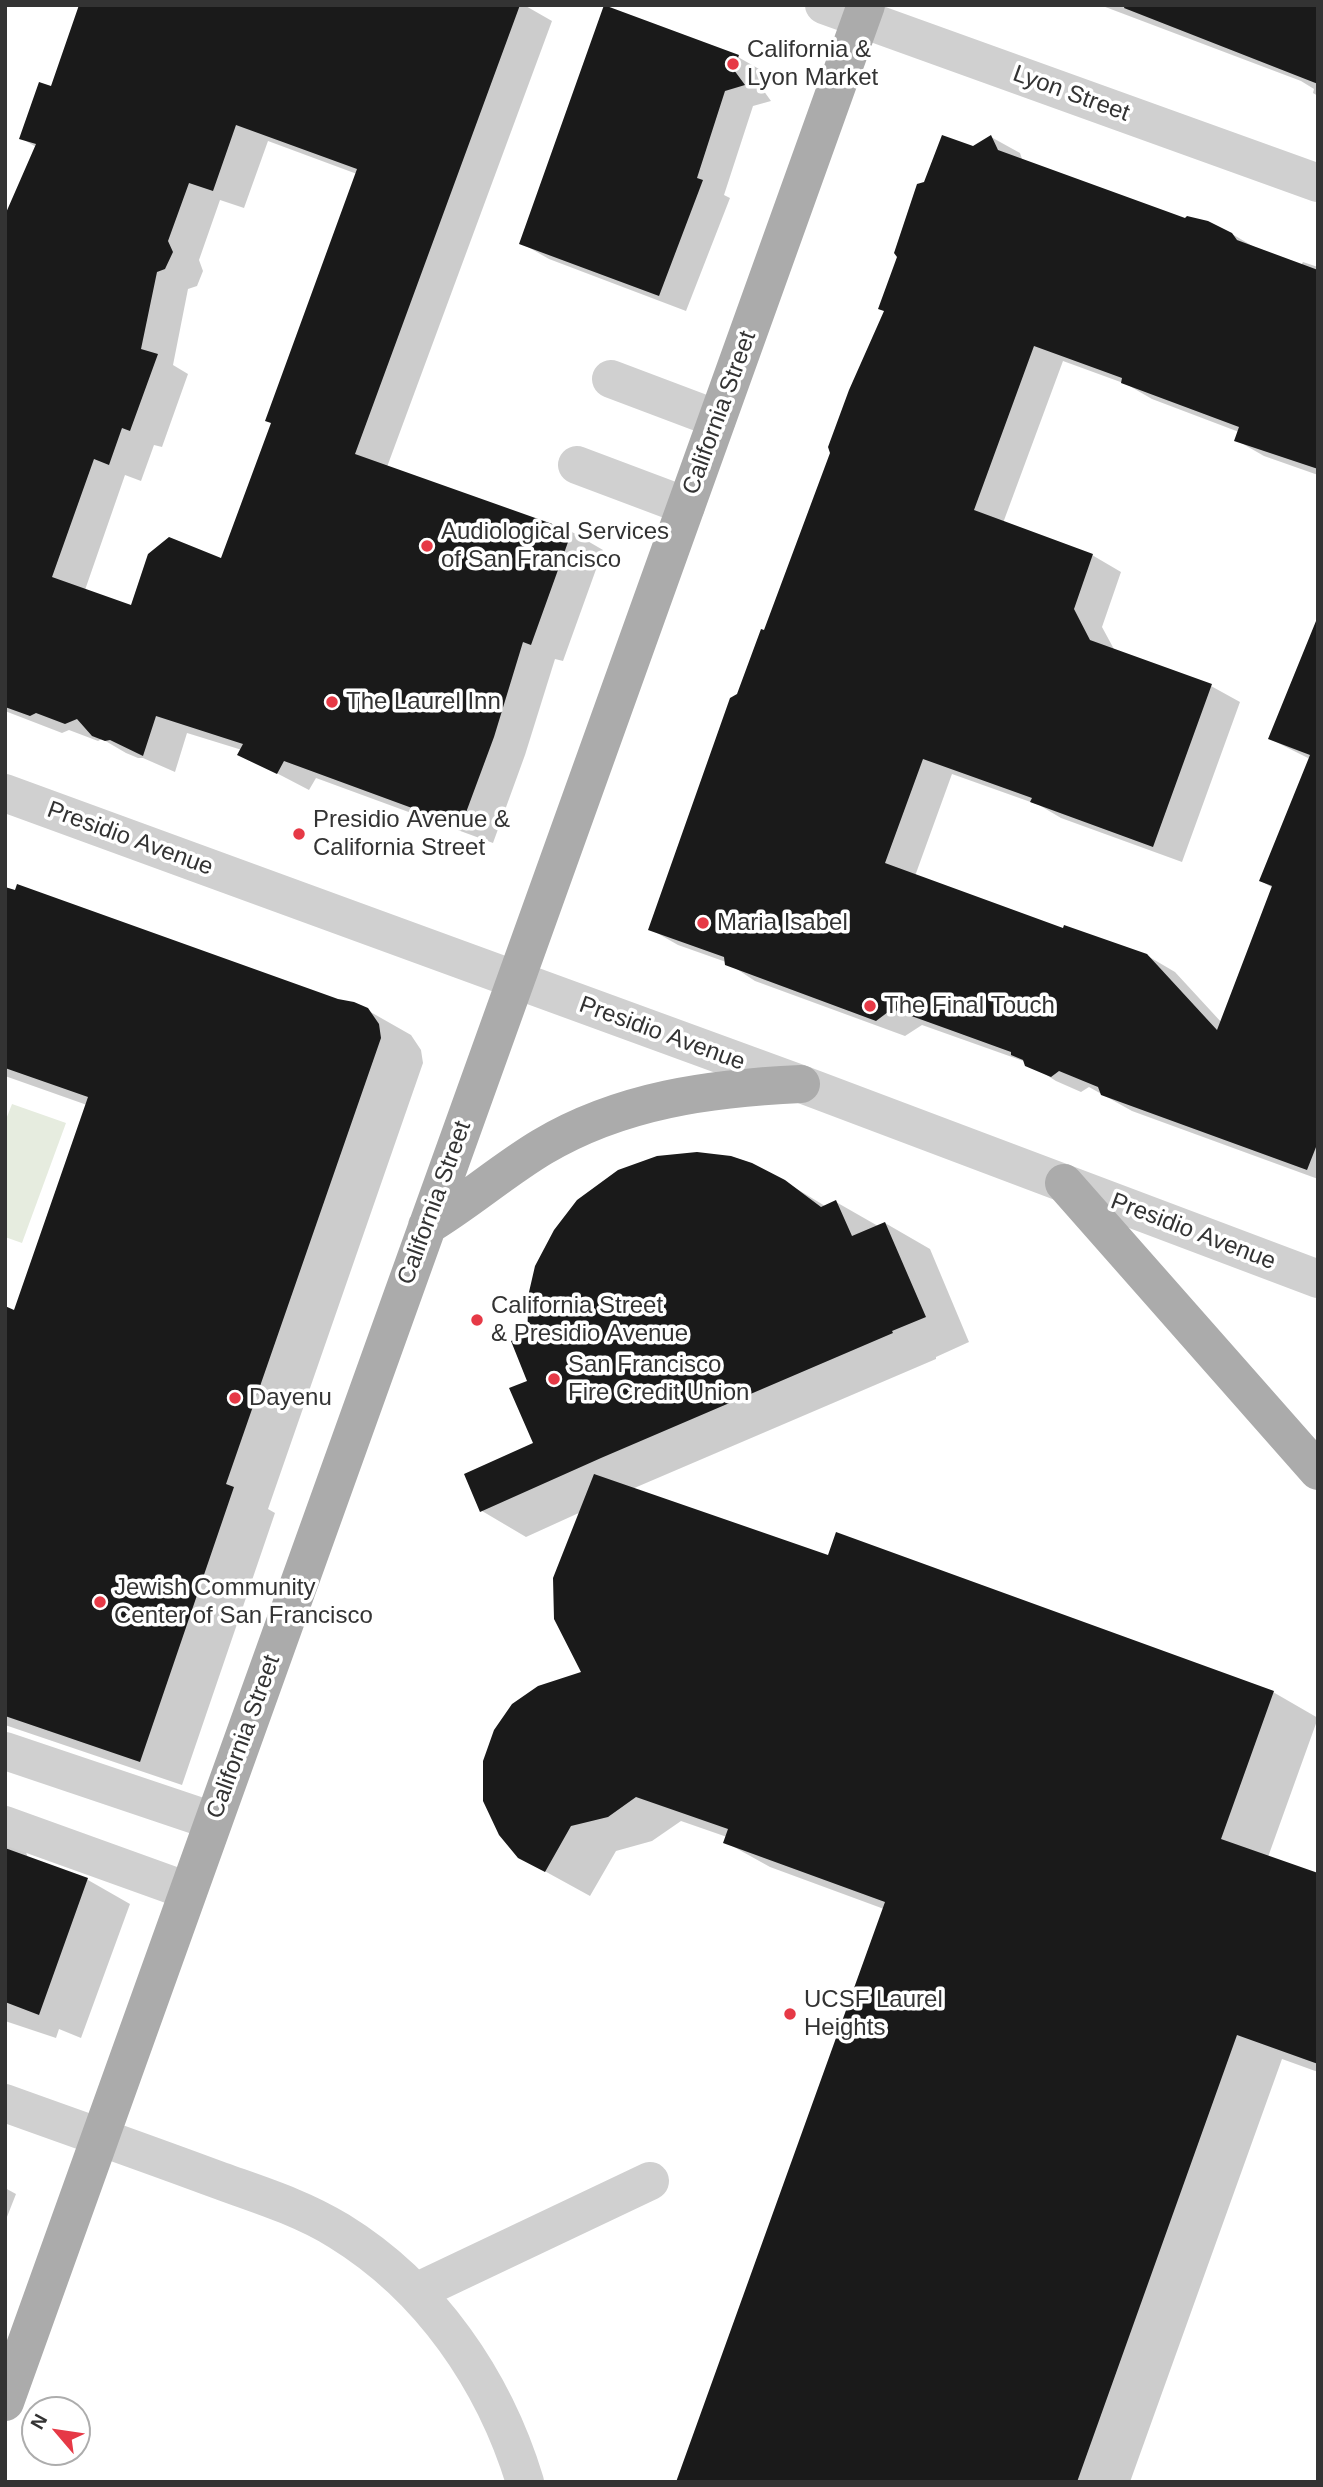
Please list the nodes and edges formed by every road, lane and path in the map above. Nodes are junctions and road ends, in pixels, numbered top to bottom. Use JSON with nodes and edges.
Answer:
{"nodes":[{"id":1,"x":824,"y":5,"type":"edge"},
{"id":2,"x":864,"y":12,"type":"edge"},
{"id":3,"x":1318,"y":183,"type":"edge"},
{"id":4,"x":611,"y":379,"type":"dead end"},
{"id":5,"x":718,"y":419,"type":"junction"},
{"id":6,"x":577,"y":466,"type":"dead end"},
{"id":7,"x":686,"y":506,"type":"junction"},
{"id":8,"x":5,"y":793,"type":"edge"},
{"id":9,"x":516,"y":980,"type":"junction"},
{"id":10,"x":801,"y":1084,"type":"junction"},
{"id":11,"x":1064,"y":1183,"type":"junction"},
{"id":12,"x":427,"y":1226,"type":"junction"},
{"id":13,"x":1318,"y":1279,"type":"edge"},
{"id":14,"x":1318,"y":1471,"type":"edge"},
{"id":15,"x":5,"y":1751,"type":"edge"},
{"id":16,"x":213,"y":1821,"type":"junction"},
{"id":17,"x":5,"y":1825,"type":"edge"},
{"id":18,"x":188,"y":1891,"type":"junction"},
{"id":19,"x":5,"y":2103,"type":"edge"},
{"id":20,"x":99,"y":2138,"type":"junction"},
{"id":21,"x":650,"y":2181,"type":"dead end"},
{"id":22,"x":416,"y":2292,"type":"junction"},
{"id":23,"x":5,"y":2402,"type":"edge"},
{"id":24,"x":525,"y":2482,"type":"edge"}],
"edges":[{"from":1,"to":2,"type":"street","name":"Lyon Street"},
{"from":2,"to":3,"type":"street","name":"Lyon Street"},
{"from":2,"to":5,"type":"main road","name":"California Street"},
{"from":4,"to":5,"type":"street"},
{"from":5,"to":7,"type":"main road","name":"California Street"},
{"from":6,"to":7,"type":"street"},
{"from":7,"to":9,"type":"main road","name":"California Street"},
{"from":8,"to":9,"type":"street","name":"Presidio Avenue"},
{"from":9,"to":10,"type":"street","name":"Presidio Avenue"},
{"from":9,"to":12,"type":"main road","name":"California Street"},
{"from":10,"to":11,"type":"street","name":"Presidio Avenue"},
{"from":10,"to":12,"type":"main road"},
{"from":11,"to":13,"type":"street","name":"Presidio Avenue"},
{"from":11,"to":14,"type":"main road"},
{"from":12,"to":16,"type":"main road","name":"California Street"},
{"from":15,"to":16,"type":"street"},
{"from":16,"to":18,"type":"main road","name":"California Street"},
{"from":17,"to":18,"type":"street"},
{"from":18,"to":20,"type":"main road","name":"California Street"},
{"from":19,"to":20,"type":"street"},
{"from":20,"to":22,"type":"street"},
{"from":20,"to":23,"type":"main road","name":"California Street"},
{"from":21,"to":22,"type":"street"},
{"from":22,"to":24,"type":"street"}]}
